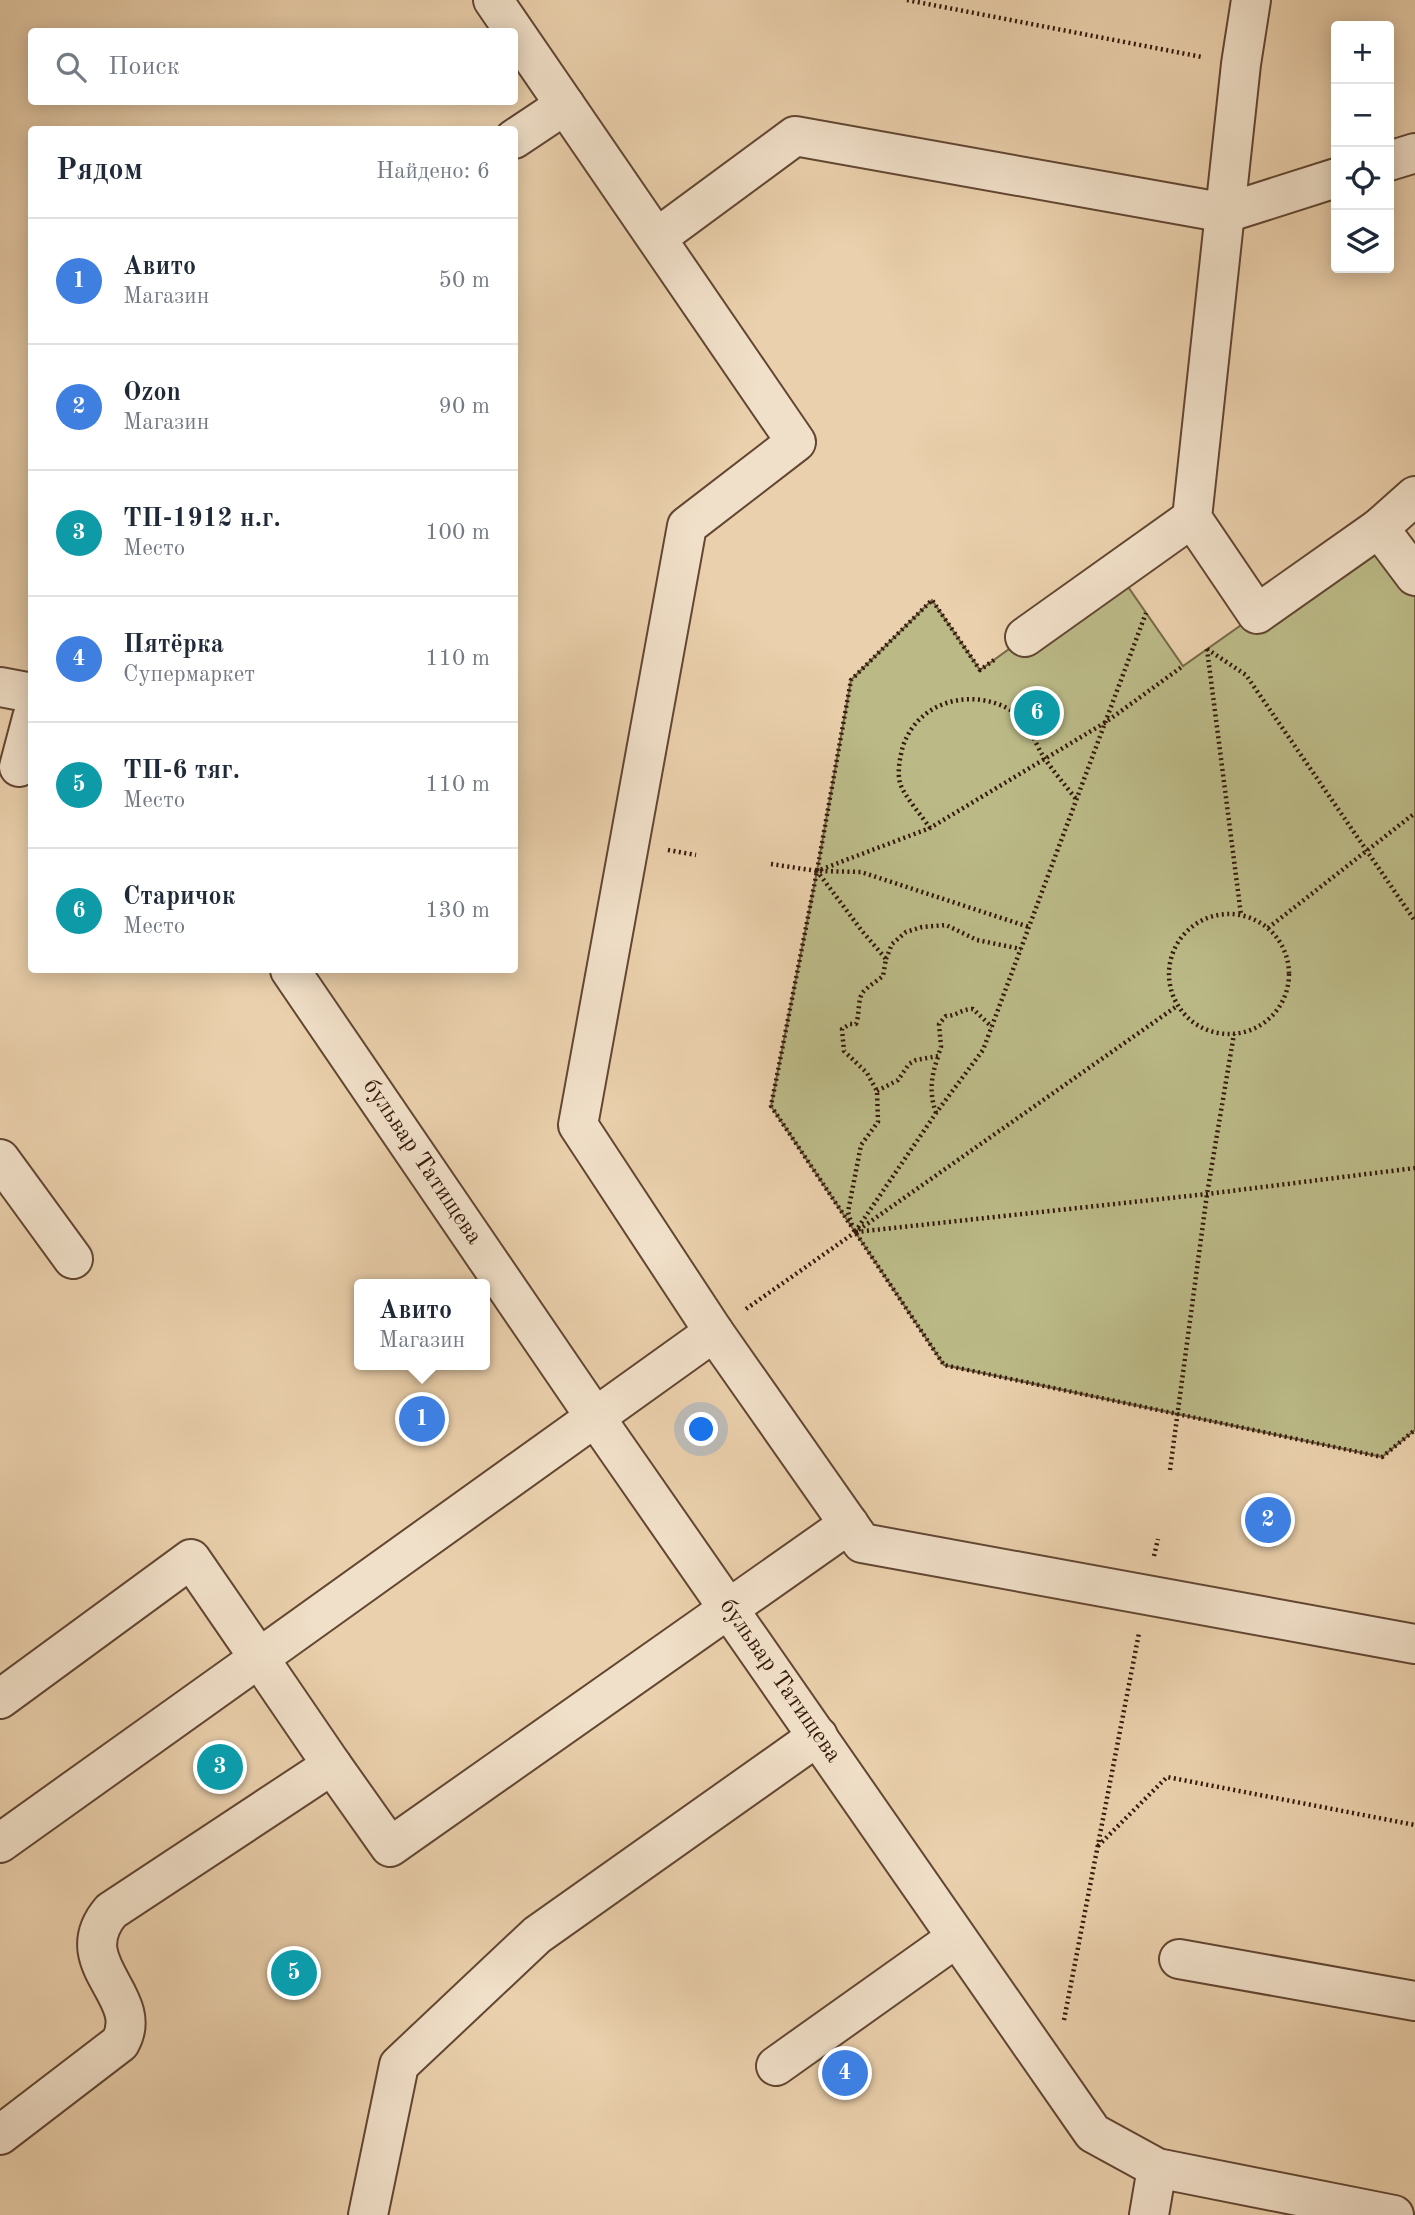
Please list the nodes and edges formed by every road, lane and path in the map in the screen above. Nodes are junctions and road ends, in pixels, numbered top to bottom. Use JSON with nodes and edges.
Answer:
{"nodes":[{"id":1,"x":494,"y":0,"type":"edge"},
{"id":2,"x":907,"y":0,"type":"edge"},
{"id":3,"x":1251,"y":0,"type":"edge"},
{"id":4,"x":513,"y":28,"type":"edge"},
{"id":5,"x":518,"y":35,"type":"edge"},
{"id":6,"x":1241,"y":64,"type":"junction"},
{"id":7,"x":565,"y":105,"type":"junction"},
{"id":8,"x":518,"y":136,"type":"edge"},
{"id":9,"x":1415,"y":153,"type":"edge"},
{"id":10,"x":1394,"y":159,"type":"edge"},
{"id":11,"x":1331,"y":180,"type":"edge"},
{"id":12,"x":1226,"y":213,"type":"junction"},
{"id":13,"x":658,"y":237,"type":"junction"},
{"id":14,"x":1415,"y":496,"type":"edge"},
{"id":15,"x":1192,"y":518,"type":"junction"},
{"id":16,"x":1379,"y":528,"type":"junction"},
{"id":17,"x":1415,"y":576,"type":"edge"},
{"id":18,"x":1146,"y":613,"type":"dead end"},
{"id":19,"x":1025,"y":637,"type":"joint"},
{"id":20,"x":1183,"y":666,"type":"dead end"},
{"id":21,"x":0,"y":687,"type":"edge"},
{"id":22,"x":28,"y":692,"type":"edge"},
{"id":23,"x":1106,"y":722,"type":"junction"},
{"id":24,"x":28,"y":731,"type":"edge"},
{"id":25,"x":1045,"y":759,"type":"junction"},
{"id":26,"x":17,"y":767,"type":"edge"},
{"id":27,"x":1077,"y":800,"type":"junction"},
{"id":28,"x":1415,"y":813,"type":"edge"},
{"id":29,"x":930,"y":828,"type":"junction"},
{"id":30,"x":1366,"y":851,"type":"junction"},
{"id":31,"x":771,"y":864,"type":"dead end"},
{"id":32,"x":817,"y":871,"type":"junction"},
{"id":33,"x":1241,"y":915,"type":"junction"},
{"id":34,"x":1415,"y":921,"type":"edge"},
{"id":35,"x":1029,"y":927,"type":"junction"},
{"id":36,"x":1268,"y":928,"type":"junction"},
{"id":37,"x":1021,"y":949,"type":"junction"},
{"id":38,"x":886,"y":959,"type":"junction"},
{"id":39,"x":292,"y":973,"type":"edge"},
{"id":40,"x":1177,"y":1006,"type":"junction"},
{"id":41,"x":992,"y":1027,"type":"junction"},
{"id":42,"x":1234,"y":1034,"type":"junction"},
{"id":43,"x":938,"y":1056,"type":"junction"},
{"id":44,"x":877,"y":1091,"type":"junction"},
{"id":45,"x":936,"y":1113,"type":"junction"},
{"id":46,"x":0,"y":1159,"type":"edge"},
{"id":47,"x":1415,"y":1168,"type":"edge"},
{"id":48,"x":1208,"y":1194,"type":"junction"},
{"id":49,"x":855,"y":1232,"type":"junction"},
{"id":50,"x":73,"y":1259,"type":"dead end"},
{"id":51,"x":714,"y":1332,"type":"junction"},
{"id":52,"x":1177,"y":1413,"type":"junction"},
{"id":53,"x":595,"y":1417,"type":"junction"},
{"id":54,"x":1415,"y":1430,"type":"edge"},
{"id":55,"x":1170,"y":1470,"type":"dead end"},
{"id":56,"x":849,"y":1524,"type":"junction"},
{"id":57,"x":1158,"y":1539,"type":"dead end"},
{"id":58,"x":1146,"y":1595,"type":"junction"},
{"id":59,"x":730,"y":1609,"type":"junction"},
{"id":60,"x":1415,"y":1644,"type":"edge"},
{"id":61,"x":259,"y":1658,"type":"junction"},
{"id":62,"x":0,"y":1699,"type":"edge"},
{"id":63,"x":818,"y":1735,"type":"junction"},
{"id":64,"x":332,"y":1765,"type":"junction"},
{"id":65,"x":1415,"y":1825,"type":"edge"},
{"id":66,"x":0,"y":1843,"type":"edge"},
{"id":67,"x":1097,"y":1847,"type":"junction"},
{"id":68,"x":956,"y":1938,"type":"junction"},
{"id":69,"x":1180,"y":1959,"type":"dead end"},
{"id":70,"x":1415,"y":2001,"type":"edge"},
{"id":71,"x":776,"y":2066,"type":"dead end"},
{"id":72,"x":1053,"y":2076,"type":"junction"},
{"id":73,"x":0,"y":2135,"type":"edge"},
{"id":74,"x":1157,"y":2168,"type":"junction"},
{"id":75,"x":368,"y":2215,"type":"edge"},
{"id":76,"x":1149,"y":2215,"type":"edge"},
{"id":77,"x":1394,"y":2215,"type":"edge"}],
"edges":[{"from":1,"to":4,"type":"street"},
{"from":2,"to":6,"type":"path"},
{"from":3,"to":6,"type":"street"},
{"from":5,"to":7,"type":"street"},
{"from":6,"to":12,"type":"street"},
{"from":7,"to":8,"type":"street"},
{"from":7,"to":13,"type":"street"},
{"from":9,"to":10,"type":"street"},
{"from":11,"to":12,"type":"street"},
{"from":12,"to":13,"type":"street"},
{"from":12,"to":15,"type":"street"},
{"from":13,"to":51,"type":"street"},
{"from":14,"to":16,"type":"street"},
{"from":15,"to":16,"type":"street"},
{"from":15,"to":19,"type":"street"},
{"from":16,"to":17,"type":"street"},
{"from":18,"to":23,"type":"path"},
{"from":19,"to":32,"type":"path"},
{"from":20,"to":23,"type":"path"},
{"from":21,"to":22,"type":"street"},
{"from":23,"to":25,"type":"path"},
{"from":23,"to":27,"type":"path"},
{"from":24,"to":26,"type":"street"},
{"from":25,"to":27,"type":"path"},
{"from":25,"to":29,"type":"path"},
{"from":25,"to":29,"type":"path"},
{"from":27,"to":35,"type":"path"},
{"from":28,"to":30,"type":"path"},
{"from":29,"to":32,"type":"path"},
{"from":30,"to":33,"type":"path"},
{"from":30,"to":34,"type":"path"},
{"from":30,"to":36,"type":"path"},
{"from":31,"to":32,"type":"path"},
{"from":32,"to":35,"type":"path"},
{"from":32,"to":38,"type":"path"},
{"from":32,"to":49,"type":"path"},
{"from":33,"to":36,"type":"path"},
{"from":33,"to":40,"type":"path"},
{"from":35,"to":37,"type":"path"},
{"from":36,"to":42,"type":"path"},
{"from":37,"to":38,"type":"path"},
{"from":37,"to":41,"type":"path"},
{"from":38,"to":44,"type":"path"},
{"from":39,"to":53,"type":"street","name":"бульвар Татищева"},
{"from":40,"to":42,"type":"path"},
{"from":40,"to":49,"type":"path"},
{"from":41,"to":43,"type":"path"},
{"from":41,"to":45,"type":"path"},
{"from":42,"to":48,"type":"path"},
{"from":43,"to":44,"type":"path"},
{"from":43,"to":45,"type":"path"},
{"from":44,"to":49,"type":"path"},
{"from":45,"to":49,"type":"path"},
{"from":46,"to":50,"type":"street"},
{"from":47,"to":48,"type":"path"},
{"from":48,"to":49,"type":"path"},
{"from":48,"to":52,"type":"path"},
{"from":49,"to":51,"type":"path"},
{"from":49,"to":52,"type":"path"},
{"from":51,"to":53,"type":"street"},
{"from":51,"to":56,"type":"street"},
{"from":52,"to":54,"type":"path"},
{"from":52,"to":55,"type":"path"},
{"from":53,"to":59,"type":"street","name":"бульвар Татищева"},
{"from":53,"to":61,"type":"street"},
{"from":56,"to":58,"type":"street"},
{"from":56,"to":59,"type":"street"},
{"from":57,"to":58,"type":"path"},
{"from":58,"to":60,"type":"street"},
{"from":58,"to":67,"type":"path"},
{"from":59,"to":63,"type":"street","name":"бульвар Татищева"},
{"from":59,"to":64,"type":"street"},
{"from":61,"to":62,"type":"street"},
{"from":61,"to":64,"type":"street"},
{"from":61,"to":66,"type":"street"},
{"from":63,"to":68,"type":"street","name":"бульвар Татищева"},
{"from":63,"to":75,"type":"street"},
{"from":64,"to":73,"type":"street"},
{"from":65,"to":67,"type":"path"},
{"from":67,"to":72,"type":"path"},
{"from":68,"to":71,"type":"street"},
{"from":68,"to":72,"type":"street","name":"бульвар Татищева"},
{"from":69,"to":70,"type":"street"},
{"from":72,"to":74,"type":"street","name":"бульвар Татищева"},
{"from":74,"to":76,"type":"street"},
{"from":74,"to":77,"type":"street","name":"бульвар Татищева"}]}
